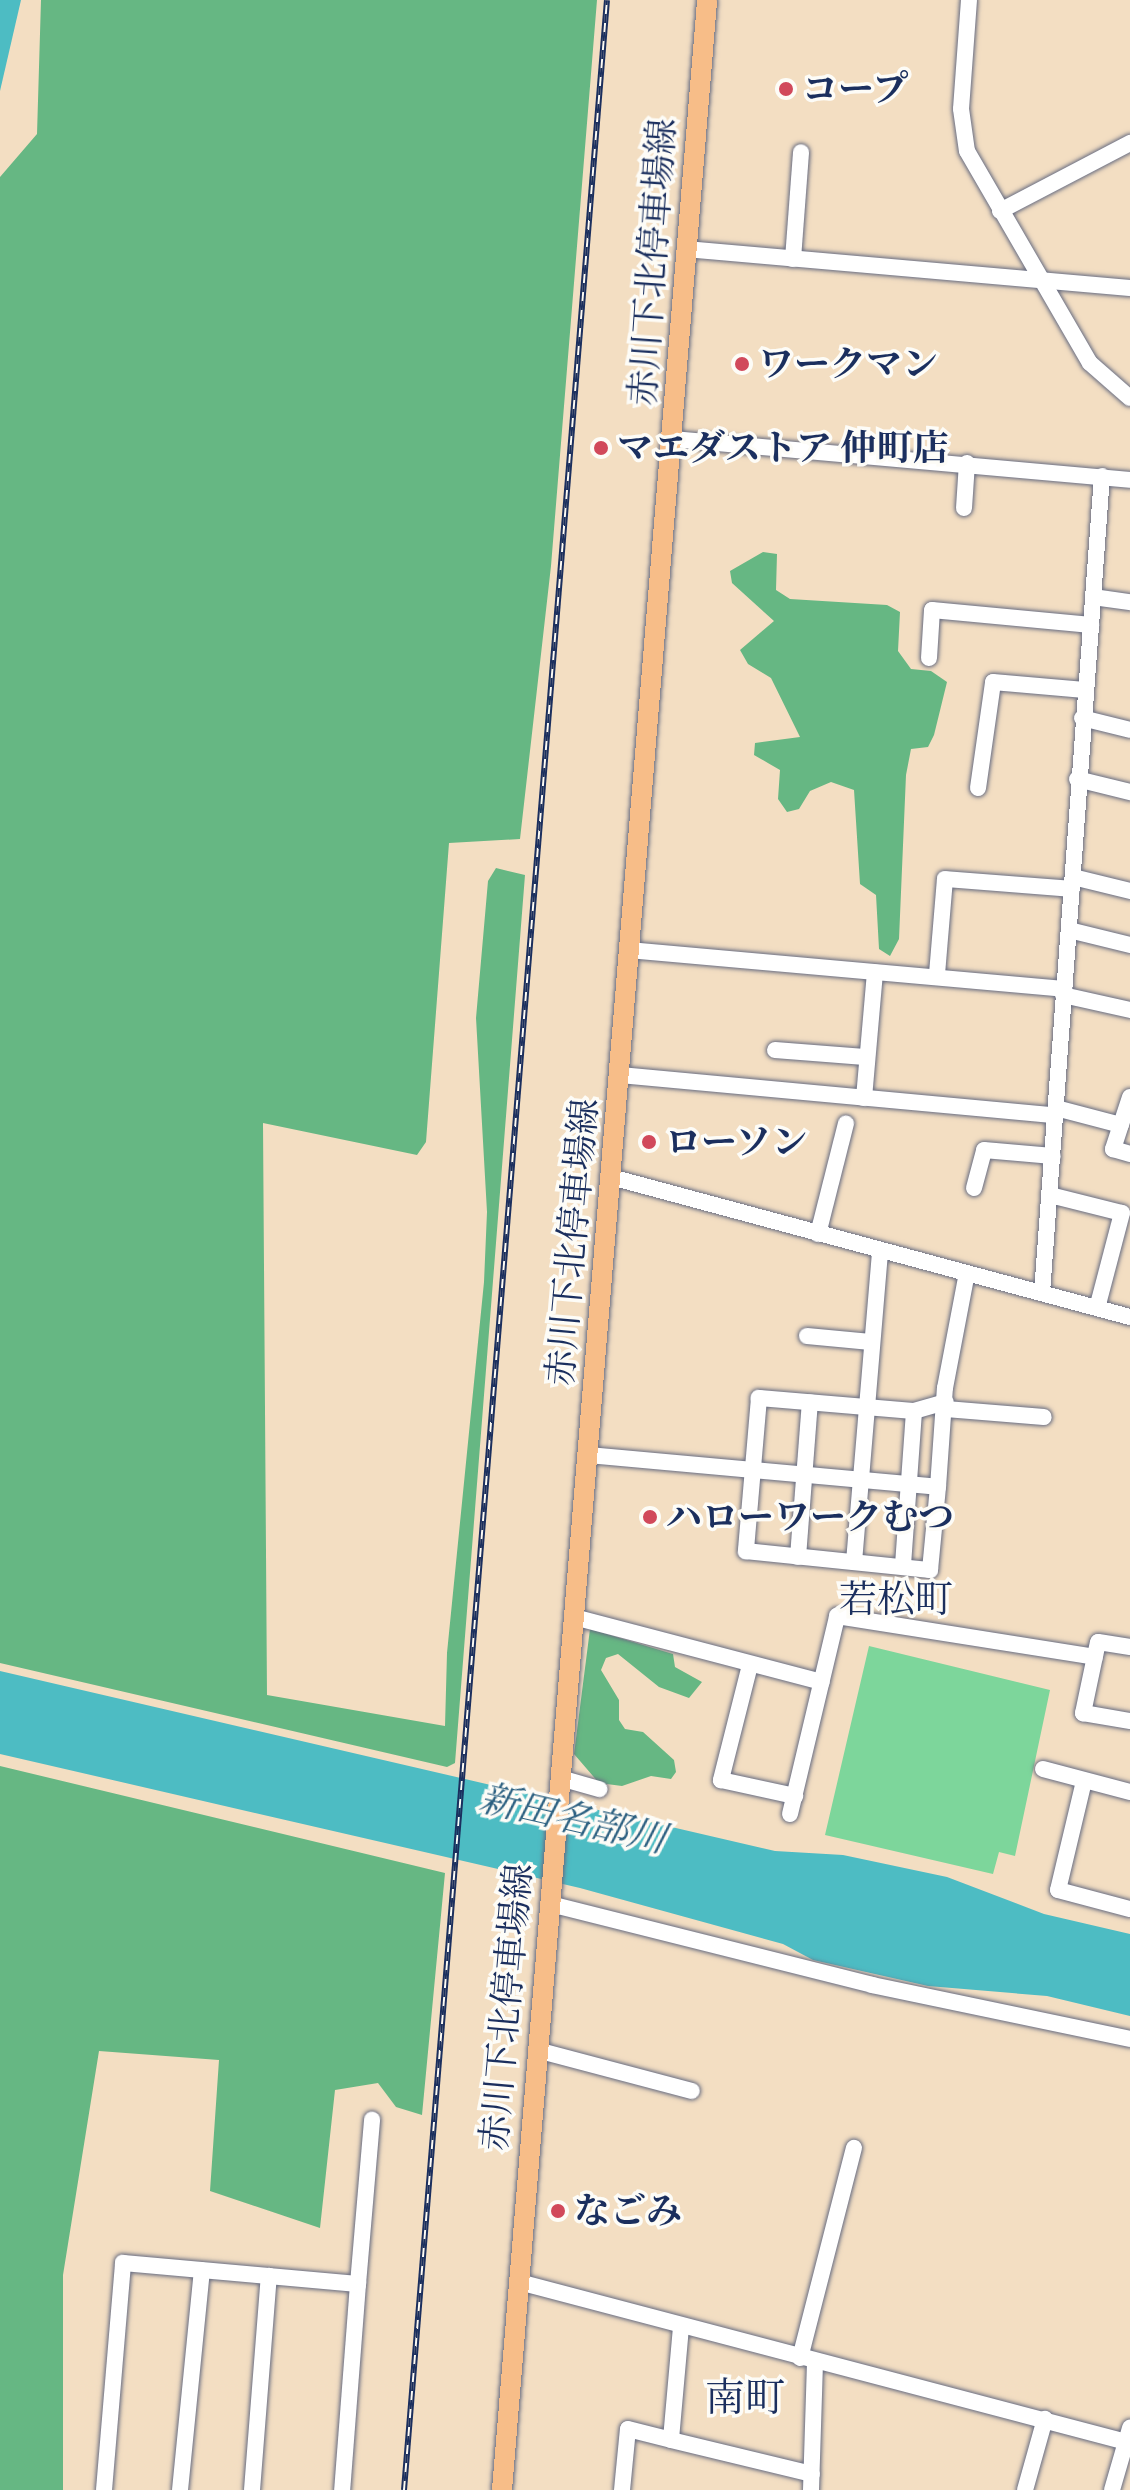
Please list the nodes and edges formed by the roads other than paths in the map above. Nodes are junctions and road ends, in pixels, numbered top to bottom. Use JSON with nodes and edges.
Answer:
{"nodes":[{"id":1,"x":707,"y":0,"type":"edge"},
{"id":2,"x":969,"y":0,"type":"edge"},
{"id":3,"x":1130,"y":143,"type":"edge"},
{"id":4,"x":801,"y":152,"type":"dead end"},
{"id":5,"x":1000,"y":211,"type":"junction"},
{"id":6,"x":685,"y":249,"type":"junction"},
{"id":7,"x":793,"y":259,"type":"junction"},
{"id":8,"x":1044,"y":282,"type":"junction"},
{"id":9,"x":1130,"y":288,"type":"edge"},
{"id":10,"x":1130,"y":398,"type":"edge"},
{"id":11,"x":672,"y":439,"type":"junction"},
{"id":12,"x":967,"y":463,"type":"junction"},
{"id":13,"x":1102,"y":476,"type":"junction"},
{"id":14,"x":1130,"y":480,"type":"edge"},
{"id":15,"x":964,"y":508,"type":"dead end"},
{"id":16,"x":1093,"y":597,"type":"junction"},
{"id":17,"x":1130,"y":602,"type":"edge"},
{"id":18,"x":1091,"y":625,"type":"junction"},
{"id":19,"x":929,"y":658,"type":"dead end"},
{"id":20,"x":1085,"y":690,"type":"junction"},
{"id":21,"x":1082,"y":718,"type":"junction"},
{"id":22,"x":1130,"y":730,"type":"edge"},
{"id":23,"x":1077,"y":779,"type":"junction"},
{"id":24,"x":978,"y":788,"type":"dead end"},
{"id":25,"x":1130,"y":792,"type":"edge"},
{"id":26,"x":1072,"y":883,"type":"junction"},
{"id":27,"x":1130,"y":891,"type":"edge"},
{"id":28,"x":1069,"y":930,"type":"junction"},
{"id":29,"x":1130,"y":945,"type":"edge"},
{"id":30,"x":628,"y":950,"type":"junction"},
{"id":31,"x":875,"y":972,"type":"junction"},
{"id":32,"x":937,"y":974,"type":"junction"},
{"id":33,"x":1064,"y":992,"type":"junction"},
{"id":34,"x":1130,"y":1010,"type":"edge"},
{"id":35,"x":775,"y":1050,"type":"dead end"},
{"id":36,"x":865,"y":1057,"type":"junction"},
{"id":37,"x":620,"y":1075,"type":"junction"},
{"id":38,"x":1130,"y":1097,"type":"edge"},
{"id":39,"x":864,"y":1098,"type":"junction"},
{"id":40,"x":1056,"y":1112,"type":"junction"},
{"id":41,"x":846,"y":1123,"type":"dead end"},
{"id":42,"x":1121,"y":1125,"type":"junction"},
{"id":43,"x":1130,"y":1154,"type":"edge"},
{"id":44,"x":1053,"y":1156,"type":"junction"},
{"id":45,"x":611,"y":1177,"type":"junction"},
{"id":46,"x":974,"y":1188,"type":"dead end"},
{"id":47,"x":1050,"y":1195,"type":"junction"},
{"id":48,"x":818,"y":1234,"type":"junction"},
{"id":49,"x":880,"y":1251,"type":"junction"},
{"id":50,"x":967,"y":1273,"type":"junction"},
{"id":51,"x":1042,"y":1293,"type":"junction"},
{"id":52,"x":1097,"y":1308,"type":"junction"},
{"id":53,"x":1130,"y":1317,"type":"edge"},
{"id":54,"x":807,"y":1336,"type":"dead end"},
{"id":55,"x":871,"y":1342,"type":"junction"},
{"id":56,"x":810,"y":1402,"type":"junction"},
{"id":57,"x":864,"y":1406,"type":"junction"},
{"id":58,"x":946,"y":1406,"type":"junction"},
{"id":59,"x":914,"y":1411,"type":"junction"},
{"id":60,"x":1044,"y":1417,"type":"dead end"},
{"id":61,"x":588,"y":1455,"type":"junction"},
{"id":62,"x":752,"y":1471,"type":"junction"},
{"id":63,"x":804,"y":1477,"type":"junction"},
{"id":64,"x":859,"y":1482,"type":"junction"},
{"id":65,"x":908,"y":1485,"type":"junction"},
{"id":66,"x":938,"y":1487,"type":"junction"},
{"id":67,"x":798,"y":1557,"type":"junction"},
{"id":68,"x":854,"y":1562,"type":"junction"},
{"id":69,"x":903,"y":1565,"type":"junction"},
{"id":70,"x":574,"y":1617,"type":"junction"},
{"id":71,"x":1130,"y":1647,"type":"edge"},
{"id":72,"x":1095,"y":1657,"type":"junction"},
{"id":73,"x":750,"y":1665,"type":"junction"},
{"id":74,"x":822,"y":1682,"type":"junction"},
{"id":75,"x":1130,"y":1721,"type":"edge"},
{"id":76,"x":1043,"y":1769,"type":"dead end"},
{"id":77,"x":560,"y":1778,"type":"junction"},
{"id":78,"x":1084,"y":1781,"type":"junction"},
{"id":79,"x":599,"y":1789,"type":"dead end"},
{"id":80,"x":1130,"y":1792,"type":"edge"},
{"id":81,"x":795,"y":1796,"type":"junction"},
{"id":82,"x":790,"y":1814,"type":"dead end"},
{"id":83,"x":550,"y":1902,"type":"junction"},
{"id":84,"x":1130,"y":1909,"type":"edge"},
{"id":85,"x":1130,"y":2039,"type":"edge"},
{"id":86,"x":537,"y":2050,"type":"junction"},
{"id":87,"x":692,"y":2091,"type":"dead end"},
{"id":88,"x":372,"y":2120,"type":"dead end"},
{"id":89,"x":854,"y":2148,"type":"dead end"},
{"id":90,"x":202,"y":2270,"type":"junction"},
{"id":91,"x":269,"y":2276,"type":"junction"},
{"id":92,"x":519,"y":2282,"type":"junction"},
{"id":93,"x":358,"y":2284,"type":"junction"},
{"id":94,"x":681,"y":2327,"type":"junction"},
{"id":95,"x":808,"y":2359,"type":"junction"},
{"id":96,"x":1045,"y":2419,"type":"junction"},
{"id":97,"x":1129,"y":2438,"type":"edge"},
{"id":98,"x":671,"y":2440,"type":"junction"},
{"id":99,"x":811,"y":2482,"type":"edge"},
{"id":100,"x":104,"y":2490,"type":"edge"},
{"id":101,"x":180,"y":2490,"type":"edge"},
{"id":102,"x":252,"y":2490,"type":"edge"},
{"id":103,"x":342,"y":2490,"type":"edge"},
{"id":104,"x":502,"y":2490,"type":"edge"},
{"id":105,"x":622,"y":2490,"type":"edge"},
{"id":106,"x":1025,"y":2490,"type":"edge"},
{"id":107,"x":1112,"y":2490,"type":"edge"}],
"edges":[{"from":1,"to":6,"type":"main road","name":"赤川下北停車場線"},
{"from":2,"to":5,"type":"street"},
{"from":3,"to":5,"type":"street"},
{"from":4,"to":7,"type":"street"},
{"from":5,"to":8,"type":"street"},
{"from":6,"to":7,"type":"street"},
{"from":6,"to":11,"type":"main road","name":"赤川下北停車場線"},
{"from":7,"to":8,"type":"street"},
{"from":8,"to":9,"type":"street"},
{"from":8,"to":10,"type":"street"},
{"from":11,"to":12,"type":"street"},
{"from":11,"to":30,"type":"main road","name":"赤川下北停車場線"},
{"from":12,"to":13,"type":"street"},
{"from":12,"to":15,"type":"street"},
{"from":13,"to":14,"type":"street"},
{"from":13,"to":16,"type":"street"},
{"from":16,"to":17,"type":"street"},
{"from":16,"to":18,"type":"street"},
{"from":18,"to":19,"type":"street"},
{"from":18,"to":20,"type":"street"},
{"from":20,"to":21,"type":"street"},
{"from":20,"to":24,"type":"street"},
{"from":21,"to":22,"type":"street"},
{"from":21,"to":23,"type":"street"},
{"from":23,"to":25,"type":"street"},
{"from":23,"to":26,"type":"street"},
{"from":26,"to":27,"type":"street"},
{"from":26,"to":28,"type":"street"},
{"from":26,"to":32,"type":"street"},
{"from":28,"to":29,"type":"street"},
{"from":28,"to":33,"type":"street"},
{"from":30,"to":31,"type":"street"},
{"from":30,"to":37,"type":"main road","name":"赤川下北停車場線"},
{"from":31,"to":32,"type":"street"},
{"from":31,"to":36,"type":"street"},
{"from":32,"to":33,"type":"street"},
{"from":33,"to":34,"type":"street"},
{"from":33,"to":40,"type":"street"},
{"from":35,"to":36,"type":"street"},
{"from":36,"to":39,"type":"street"},
{"from":37,"to":39,"type":"street"},
{"from":37,"to":45,"type":"main road","name":"赤川下北停車場線"},
{"from":38,"to":42,"type":"street"},
{"from":39,"to":40,"type":"street"},
{"from":40,"to":42,"type":"street"},
{"from":40,"to":44,"type":"street"},
{"from":41,"to":48,"type":"street"},
{"from":42,"to":43,"type":"street"},
{"from":44,"to":46,"type":"street"},
{"from":44,"to":47,"type":"street"},
{"from":45,"to":48,"type":"street"},
{"from":45,"to":61,"type":"main road","name":"赤川下北停車場線"},
{"from":47,"to":51,"type":"street"},
{"from":47,"to":52,"type":"street"},
{"from":48,"to":49,"type":"street"},
{"from":49,"to":50,"type":"street"},
{"from":49,"to":55,"type":"street"},
{"from":50,"to":51,"type":"street"},
{"from":50,"to":58,"type":"street"},
{"from":51,"to":52,"type":"street"},
{"from":52,"to":53,"type":"street"},
{"from":54,"to":55,"type":"street"},
{"from":55,"to":57,"type":"street"},
{"from":56,"to":57,"type":"street"},
{"from":56,"to":62,"type":"street"},
{"from":56,"to":63,"type":"street"},
{"from":57,"to":59,"type":"street"},
{"from":57,"to":64,"type":"street"},
{"from":58,"to":59,"type":"street"},
{"from":58,"to":60,"type":"street"},
{"from":58,"to":66,"type":"street"},
{"from":59,"to":65,"type":"street"},
{"from":61,"to":62,"type":"street"},
{"from":61,"to":70,"type":"main road","name":"赤川下北停車場線"},
{"from":62,"to":63,"type":"street"},
{"from":62,"to":67,"type":"street"},
{"from":63,"to":64,"type":"street"},
{"from":63,"to":67,"type":"street"},
{"from":64,"to":65,"type":"street"},
{"from":64,"to":68,"type":"street"},
{"from":65,"to":66,"type":"street"},
{"from":65,"to":69,"type":"street"},
{"from":66,"to":69,"type":"street"},
{"from":67,"to":68,"type":"street"},
{"from":68,"to":69,"type":"street"},
{"from":70,"to":73,"type":"street"},
{"from":70,"to":77,"type":"main road","name":"赤川下北停車場線"},
{"from":71,"to":72,"type":"street"},
{"from":72,"to":74,"type":"street"},
{"from":72,"to":75,"type":"street"},
{"from":73,"to":74,"type":"street"},
{"from":73,"to":81,"type":"street"},
{"from":74,"to":81,"type":"street"},
{"from":76,"to":78,"type":"street"},
{"from":77,"to":79,"type":"street"},
{"from":77,"to":83,"type":"main road","name":"赤川下北停車場線"},
{"from":78,"to":80,"type":"street"},
{"from":78,"to":84,"type":"street"},
{"from":81,"to":82,"type":"street"},
{"from":83,"to":85,"type":"street"},
{"from":83,"to":86,"type":"main road","name":"赤川下北停車場線"},
{"from":86,"to":87,"type":"street"},
{"from":86,"to":92,"type":"main road","name":"赤川下北停車場線"},
{"from":88,"to":93,"type":"street"},
{"from":89,"to":95,"type":"street"},
{"from":90,"to":91,"type":"street"},
{"from":90,"to":100,"type":"street"},
{"from":90,"to":101,"type":"street"},
{"from":91,"to":93,"type":"street"},
{"from":91,"to":102,"type":"street"},
{"from":92,"to":94,"type":"street"},
{"from":92,"to":104,"type":"main road","name":"赤川下北停車場線"},
{"from":93,"to":103,"type":"street"},
{"from":94,"to":95,"type":"street"},
{"from":94,"to":98,"type":"street"},
{"from":95,"to":96,"type":"street"},
{"from":95,"to":99,"type":"street"},
{"from":96,"to":97,"type":"street"},
{"from":96,"to":106,"type":"street"},
{"from":97,"to":107,"type":"street"},
{"from":98,"to":99,"type":"street"},
{"from":98,"to":105,"type":"street"}]}
